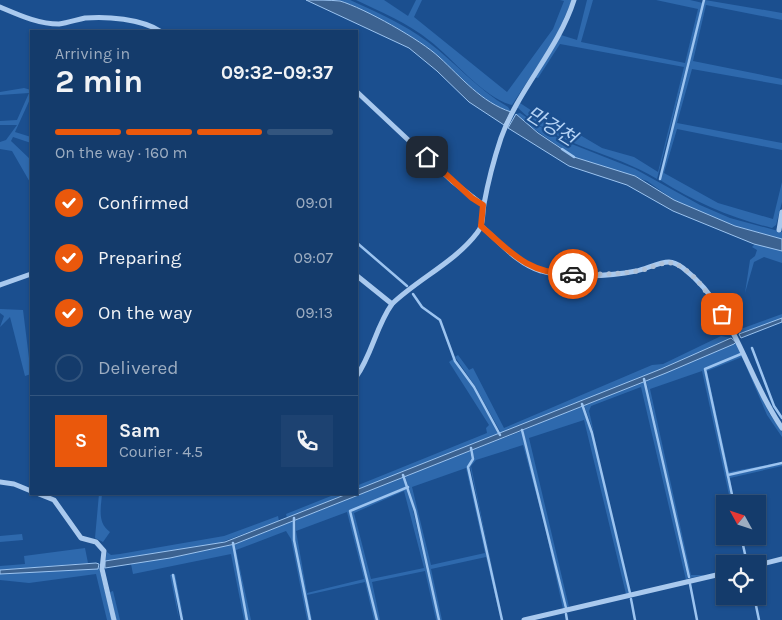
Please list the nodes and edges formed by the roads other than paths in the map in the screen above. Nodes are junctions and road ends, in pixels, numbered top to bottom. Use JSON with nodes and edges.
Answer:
{"nodes":[{"id":1,"x":574,"y":0,"type":"edge"},
{"id":2,"x":0,"y":7,"type":"edge"},
{"id":3,"x":158,"y":30,"type":"edge"},
{"id":4,"x":358,"y":93,"type":"edge"},
{"id":5,"x":483,"y":205,"type":"junction"},
{"id":6,"x":782,"y":212,"type":"edge"},
{"id":7,"x":481,"y":226,"type":"junction"},
{"id":8,"x":778,"y":230,"type":"dead end"},
{"id":9,"x":30,"y":274,"type":"edge"},
{"id":10,"x":358,"y":277,"type":"edge"},
{"id":11,"x":0,"y":285,"type":"edge"},
{"id":12,"x":392,"y":304,"type":"junction"},
{"id":13,"x":358,"y":374,"type":"edge"},
{"id":14,"x":782,"y":428,"type":"edge"},
{"id":15,"x":0,"y":482,"type":"edge"},
{"id":16,"x":30,"y":490,"type":"edge"},
{"id":17,"x":42,"y":495,"type":"edge"},
{"id":18,"x":782,"y":559,"type":"edge"},
{"id":19,"x":766,"y":563,"type":"edge"},
{"id":20,"x":716,"y":575,"type":"edge"},
{"id":21,"x":114,"y":620,"type":"edge"},
{"id":22,"x":524,"y":620,"type":"edge"}],
"edges":[{"from":1,"to":5,"type":"street"},
{"from":2,"to":3,"type":"street"},
{"from":4,"to":5,"type":"street"},
{"from":5,"to":7,"type":"street"},
{"from":6,"to":8,"type":"street"},
{"from":7,"to":12,"type":"street"},
{"from":7,"to":14,"type":"street"},
{"from":9,"to":11,"type":"street"},
{"from":10,"to":12,"type":"street"},
{"from":12,"to":13,"type":"street"},
{"from":15,"to":16,"type":"street"},
{"from":17,"to":21,"type":"street"},
{"from":18,"to":19,"type":"street"},
{"from":20,"to":22,"type":"street"}]}
